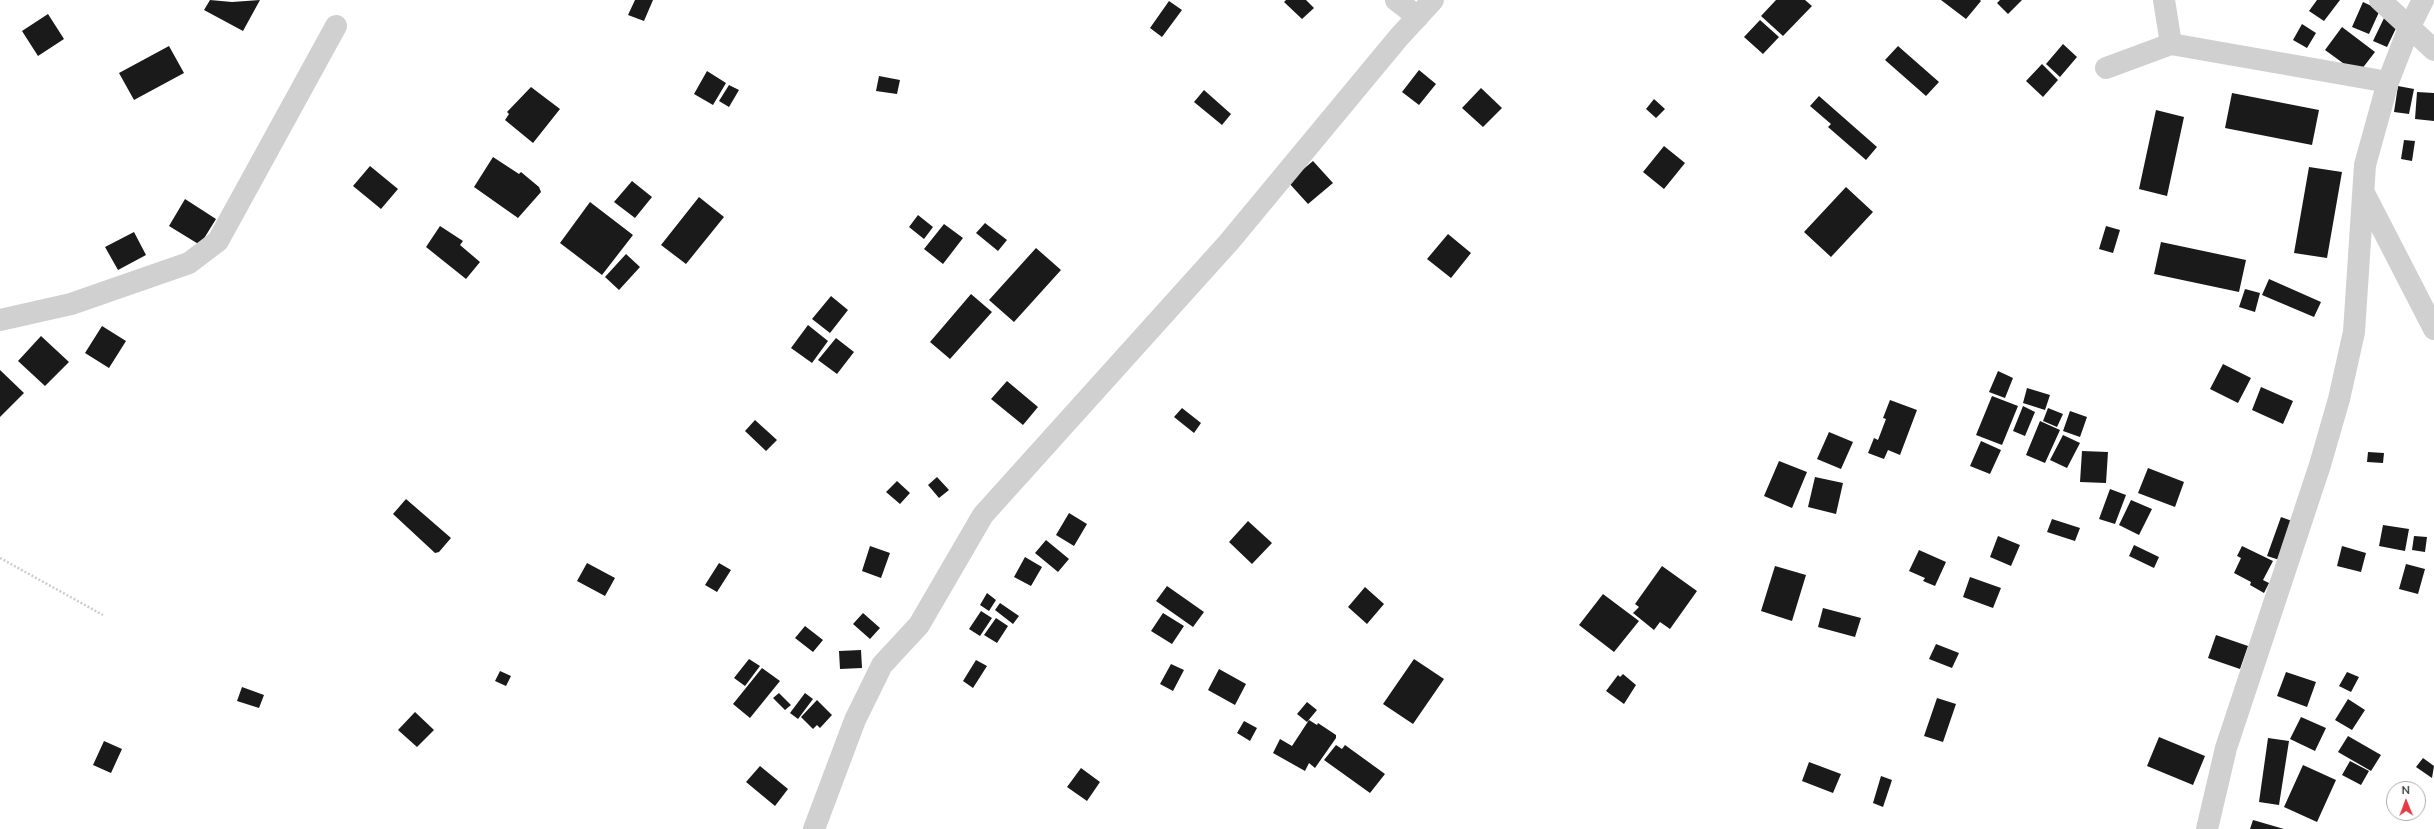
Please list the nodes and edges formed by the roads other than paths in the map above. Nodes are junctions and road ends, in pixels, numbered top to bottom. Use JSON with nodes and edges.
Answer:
{"nodes":[{"id":1,"x":1396,"y":0,"type":"edge"},
{"id":2,"x":1433,"y":0,"type":"edge"},
{"id":3,"x":2164,"y":0,"type":"edge"},
{"id":4,"x":2380,"y":0,"type":"edge"},
{"id":5,"x":2423,"y":0,"type":"edge"},
{"id":6,"x":1418,"y":17,"type":"junction"},
{"id":7,"x":336,"y":26,"type":"dead end"},
{"id":8,"x":2409,"y":28,"type":"junction"},
{"id":9,"x":2171,"y":44,"type":"junction"},
{"id":10,"x":2434,"y":50,"type":"edge"},
{"id":11,"x":2106,"y":68,"type":"dead end"},
{"id":12,"x":2388,"y":82,"type":"junction"},
{"id":13,"x":2364,"y":192,"type":"junction"},
{"id":14,"x":0,"y":320,"type":"edge"},
{"id":15,"x":2434,"y":329,"type":"edge"},
{"id":16,"x":814,"y":829,"type":"edge"},
{"id":17,"x":2207,"y":829,"type":"edge"}],
"edges":[{"from":1,"to":6,"type":"street"},
{"from":2,"to":6,"type":"street"},
{"from":3,"to":9,"type":"street"},
{"from":4,"to":8,"type":"street"},
{"from":5,"to":8,"type":"street"},
{"from":6,"to":16,"type":"street"},
{"from":7,"to":14,"type":"street"},
{"from":8,"to":10,"type":"street"},
{"from":8,"to":12,"type":"street"},
{"from":9,"to":11,"type":"street"},
{"from":9,"to":12,"type":"street"},
{"from":12,"to":13,"type":"street"},
{"from":13,"to":15,"type":"street"},
{"from":13,"to":17,"type":"street"}]}
